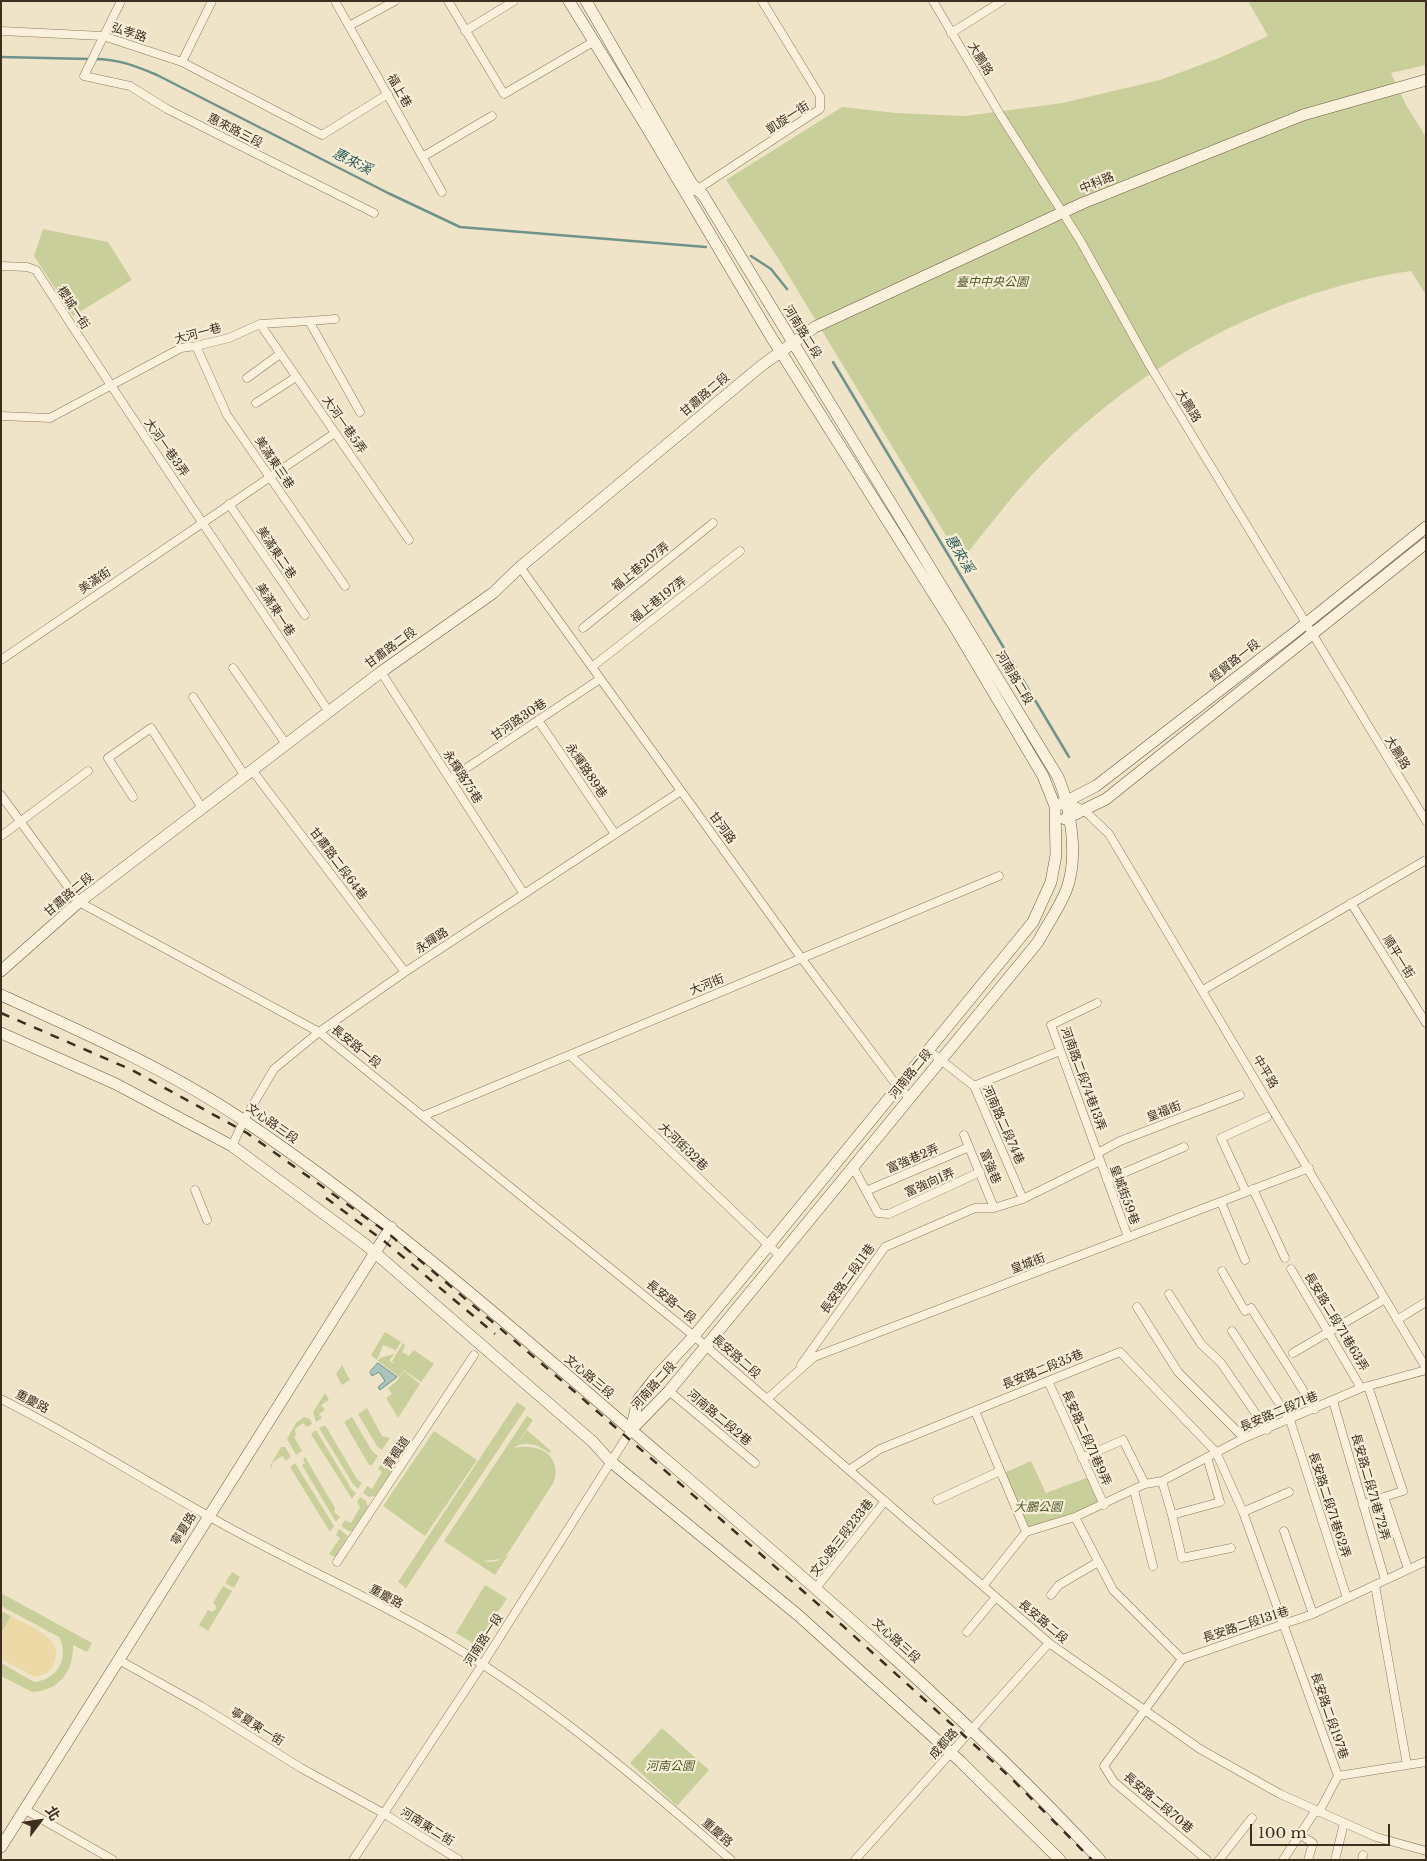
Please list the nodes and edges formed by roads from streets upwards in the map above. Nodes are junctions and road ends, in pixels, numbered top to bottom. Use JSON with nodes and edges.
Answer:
{"nodes":[{"id":1,"x":121,"y":1,"type":"edge"},
{"id":2,"x":212,"y":1,"type":"edge"},
{"id":3,"x":335,"y":1,"type":"edge"},
{"id":4,"x":395,"y":1,"type":"edge"},
{"id":5,"x":448,"y":1,"type":"edge"},
{"id":6,"x":514,"y":1,"type":"edge"},
{"id":7,"x":569,"y":1,"type":"edge"},
{"id":8,"x":586,"y":1,"type":"edge"},
{"id":9,"x":762,"y":1,"type":"edge"},
{"id":10,"x":932,"y":1,"type":"edge"},
{"id":11,"x":1002,"y":1,"type":"edge"},
{"id":12,"x":349,"y":26,"type":"junction"},
{"id":13,"x":465,"y":30,"type":"junction"},
{"id":14,"x":1,"y":31,"type":"edge"},
{"id":15,"x":951,"y":32,"type":"junction"},
{"id":16,"x":103,"y":36,"type":"junction"},
{"id":17,"x":593,"y":42,"type":"junction"},
{"id":18,"x":182,"y":62,"type":"junction"},
{"id":19,"x":1426,"y":80,"type":"edge"},
{"id":20,"x":388,"y":94,"type":"junction"},
{"id":21,"x":492,"y":116,"type":"dead end"},
{"id":22,"x":424,"y":156,"type":"junction"},
{"id":23,"x":698,"y":190,"type":"junction"},
{"id":24,"x":442,"y":192,"type":"dead end"},
{"id":25,"x":687,"y":196,"type":"junction"},
{"id":26,"x":374,"y":213,"type":"dead end"},
{"id":27,"x":1063,"y":213,"type":"junction"},
{"id":28,"x":1,"y":266,"type":"edge"},
{"id":29,"x":335,"y":319,"type":"dead end"},
{"id":30,"x":309,"y":321,"type":"junction"},
{"id":31,"x":260,"y":324,"type":"junction"},
{"id":32,"x":792,"y":343,"type":"junction"},
{"id":33,"x":196,"y":346,"type":"junction"},
{"id":34,"x":780,"y":351,"type":"junction"},
{"id":35,"x":280,"y":354,"type":"junction"},
{"id":36,"x":296,"y":377,"type":"junction"},
{"id":37,"x":247,"y":378,"type":"dead end"},
{"id":38,"x":111,"y":387,"type":"junction"},
{"id":39,"x":256,"y":403,"type":"dead end"},
{"id":40,"x":360,"y":412,"type":"dead end"},
{"id":41,"x":1,"y":416,"type":"edge"},
{"id":42,"x":335,"y":432,"type":"junction"},
{"id":43,"x":269,"y":476,"type":"junction"},
{"id":44,"x":229,"y":504,"type":"junction"},
{"id":45,"x":203,"y":521,"type":"junction"},
{"id":46,"x":713,"y":523,"type":"dead end"},
{"id":47,"x":1426,"y":527,"type":"edge"},
{"id":48,"x":409,"y":540,"type":"dead end"},
{"id":49,"x":1426,"y":542,"type":"edge"},
{"id":50,"x":740,"y":551,"type":"dead end"},
{"id":51,"x":520,"y":567,"type":"junction"},
{"id":52,"x":345,"y":586,"type":"dead end"},
{"id":53,"x":305,"y":615,"type":"dead end"},
{"id":54,"x":1306,"y":624,"type":"junction"},
{"id":55,"x":583,"y":628,"type":"dead end"},
{"id":56,"x":1312,"y":634,"type":"junction"},
{"id":57,"x":1,"y":660,"type":"edge"},
{"id":58,"x":592,"y":667,"type":"junction"},
{"id":59,"x":233,"y":668,"type":"dead end"},
{"id":60,"x":381,"y":672,"type":"junction"},
{"id":61,"x":600,"y":679,"type":"junction"},
{"id":62,"x":193,"y":697,"type":"dead end"},
{"id":63,"x":329,"y":712,"type":"junction"},
{"id":64,"x":538,"y":720,"type":"junction"},
{"id":65,"x":286,"y":744,"type":"junction"},
{"id":66,"x":88,"y":771,"type":"dead end"},
{"id":67,"x":248,"y":773,"type":"junction"},
{"id":68,"x":450,"y":779,"type":"junction"},
{"id":69,"x":681,"y":790,"type":"junction"},
{"id":70,"x":1,"y":795,"type":"edge"},
{"id":71,"x":133,"y":797,"type":"dead end"},
{"id":72,"x":1068,"y":802,"type":"junction"},
{"id":73,"x":1055,"y":806,"type":"junction"},
{"id":74,"x":202,"y":808,"type":"junction"},
{"id":75,"x":1085,"y":811,"type":"junction"},
{"id":76,"x":1070,"y":817,"type":"junction"},
{"id":77,"x":1426,"y":821,"type":"edge"},
{"id":78,"x":21,"y":822,"type":"junction"},
{"id":79,"x":1056,"y":822,"type":"junction"},
{"id":80,"x":615,"y":834,"type":"junction"},
{"id":81,"x":1,"y":836,"type":"edge"},
{"id":82,"x":1426,"y":860,"type":"edge"},
{"id":83,"x":999,"y":876,"type":"dead end"},
{"id":84,"x":524,"y":894,"type":"junction"},
{"id":85,"x":80,"y":902,"type":"junction"},
{"id":86,"x":1351,"y":903,"type":"junction"},
{"id":87,"x":802,"y":959,"type":"junction"},
{"id":88,"x":1,"y":971,"type":"edge"},
{"id":89,"x":405,"y":972,"type":"junction"},
{"id":90,"x":1203,"y":990,"type":"junction"},
{"id":91,"x":1,"y":995,"type":"edge"},
{"id":92,"x":1097,"y":1003,"type":"dead end"},
{"id":93,"x":1426,"y":1022,"type":"edge"},
{"id":94,"x":319,"y":1032,"type":"junction"},
{"id":95,"x":1,"y":1033,"type":"edge"},
{"id":96,"x":928,"y":1050,"type":"junction"},
{"id":97,"x":1060,"y":1050,"type":"junction"},
{"id":98,"x":570,"y":1055,"type":"junction"},
{"id":99,"x":940,"y":1061,"type":"junction"},
{"id":100,"x":974,"y":1086,"type":"junction"},
{"id":101,"x":898,"y":1087,"type":"junction"},
{"id":102,"x":1240,"y":1095,"type":"dead end"},
{"id":103,"x":910,"y":1098,"type":"junction"},
{"id":104,"x":424,"y":1116,"type":"junction"},
{"id":105,"x":1267,"y":1117,"type":"dead end"},
{"id":106,"x":244,"y":1120,"type":"junction"},
{"id":107,"x":964,"y":1135,"type":"dead end"},
{"id":108,"x":232,"y":1146,"type":"junction"},
{"id":109,"x":969,"y":1147,"type":"junction"},
{"id":110,"x":1184,"y":1147,"type":"dead end"},
{"id":111,"x":1099,"y":1157,"type":"junction"},
{"id":112,"x":853,"y":1167,"type":"junction"},
{"id":113,"x":1309,"y":1168,"type":"junction"},
{"id":114,"x":980,"y":1172,"type":"junction"},
{"id":115,"x":1107,"y":1180,"type":"junction"},
{"id":116,"x":195,"y":1190,"type":"dead end"},
{"id":117,"x":866,"y":1191,"type":"junction"},
{"id":118,"x":1249,"y":1191,"type":"junction"},
{"id":119,"x":1023,"y":1199,"type":"junction"},
{"id":120,"x":1221,"y":1202,"type":"junction"},
{"id":121,"x":994,"y":1208,"type":"junction"},
{"id":122,"x":207,"y":1220,"type":"dead end"},
{"id":123,"x":391,"y":1227,"type":"junction"},
{"id":124,"x":1128,"y":1237,"type":"junction"},
{"id":125,"x":769,"y":1245,"type":"junction"},
{"id":126,"x":376,"y":1253,"type":"junction"},
{"id":127,"x":780,"y":1256,"type":"junction"},
{"id":128,"x":1285,"y":1258,"type":"dead end"},
{"id":129,"x":1245,"y":1260,"type":"dead end"},
{"id":130,"x":1291,"y":1269,"type":"dead end"},
{"id":131,"x":1222,"y":1271,"type":"dead end"},
{"id":132,"x":1169,"y":1294,"type":"dead end"},
{"id":133,"x":1385,"y":1299,"type":"junction"},
{"id":134,"x":1426,"y":1302,"type":"edge"},
{"id":135,"x":1137,"y":1307,"type":"dead end"},
{"id":136,"x":1398,"y":1320,"type":"junction"},
{"id":137,"x":1232,"y":1331,"type":"dead end"},
{"id":138,"x":1328,"y":1332,"type":"junction"},
{"id":139,"x":694,"y":1336,"type":"junction"},
{"id":140,"x":706,"y":1346,"type":"junction"},
{"id":141,"x":1293,"y":1353,"type":"dead end"},
{"id":142,"x":474,"y":1355,"type":"dead end"},
{"id":143,"x":1426,"y":1369,"type":"edge"},
{"id":144,"x":796,"y":1371,"type":"junction"},
{"id":145,"x":1048,"y":1381,"type":"junction"},
{"id":146,"x":1364,"y":1387,"type":"junction"},
{"id":147,"x":669,"y":1391,"type":"junction"},
{"id":148,"x":1,"y":1399,"type":"edge"},
{"id":149,"x":767,"y":1399,"type":"junction"},
{"id":150,"x":1333,"y":1401,"type":"junction"},
{"id":151,"x":1315,"y":1409,"type":"junction"},
{"id":152,"x":975,"y":1411,"type":"junction"},
{"id":153,"x":1290,"y":1420,"type":"junction"},
{"id":154,"x":631,"y":1430,"type":"junction"},
{"id":155,"x":1267,"y":1430,"type":"junction"},
{"id":156,"x":1244,"y":1438,"type":"junction"},
{"id":157,"x":1216,"y":1452,"type":"junction"},
{"id":158,"x":1207,"y":1457,"type":"junction"},
{"id":159,"x":1082,"y":1458,"type":"junction"},
{"id":160,"x":610,"y":1461,"type":"junction"},
{"id":161,"x":755,"y":1462,"type":"dead end"},
{"id":162,"x":850,"y":1470,"type":"junction"},
{"id":163,"x":1000,"y":1471,"type":"junction"},
{"id":164,"x":1162,"y":1481,"type":"junction"},
{"id":165,"x":1145,"y":1484,"type":"junction"},
{"id":166,"x":1134,"y":1490,"type":"junction"},
{"id":167,"x":1288,"y":1492,"type":"dead end"},
{"id":168,"x":1384,"y":1497,"type":"junction"},
{"id":169,"x":937,"y":1500,"type":"dead end"},
{"id":170,"x":885,"y":1501,"type":"junction"},
{"id":171,"x":1104,"y":1505,"type":"junction"},
{"id":172,"x":1363,"y":1506,"type":"junction"},
{"id":173,"x":1243,"y":1512,"type":"junction"},
{"id":174,"x":1172,"y":1515,"type":"junction"},
{"id":175,"x":208,"y":1516,"type":"junction"},
{"id":176,"x":1075,"y":1518,"type":"junction"},
{"id":177,"x":1284,"y":1531,"type":"dead end"},
{"id":178,"x":1026,"y":1532,"type":"junction"},
{"id":179,"x":1231,"y":1548,"type":"dead end"},
{"id":180,"x":1426,"y":1561,"type":"edge"},
{"id":181,"x":337,"y":1562,"type":"dead end"},
{"id":182,"x":1098,"y":1562,"type":"junction"},
{"id":183,"x":1153,"y":1566,"type":"dead end"},
{"id":184,"x":1408,"y":1569,"type":"junction"},
{"id":185,"x":1385,"y":1580,"type":"junction"},
{"id":186,"x":1375,"y":1585,"type":"junction"},
{"id":187,"x":983,"y":1586,"type":"junction"},
{"id":188,"x":816,"y":1588,"type":"junction"},
{"id":189,"x":1052,"y":1595,"type":"dead end"},
{"id":190,"x":996,"y":1597,"type":"junction"},
{"id":191,"x":1347,"y":1598,"type":"junction"},
{"id":192,"x":1313,"y":1614,"type":"junction"},
{"id":193,"x":1285,"y":1625,"type":"junction"},
{"id":194,"x":967,"y":1632,"type":"dead end"},
{"id":195,"x":1049,"y":1643,"type":"junction"},
{"id":196,"x":1182,"y":1659,"type":"junction"},
{"id":197,"x":119,"y":1660,"type":"junction"},
{"id":198,"x":482,"y":1665,"type":"junction"},
{"id":199,"x":1143,"y":1710,"type":"junction"},
{"id":200,"x":972,"y":1729,"type":"junction"},
{"id":201,"x":951,"y":1753,"type":"junction"},
{"id":202,"x":1426,"y":1762,"type":"edge"},
{"id":203,"x":1407,"y":1765,"type":"junction"},
{"id":204,"x":1338,"y":1776,"type":"junction"},
{"id":205,"x":24,"y":1809,"type":"junction"},
{"id":206,"x":1318,"y":1811,"type":"junction"},
{"id":207,"x":383,"y":1813,"type":"junction"},
{"id":208,"x":1252,"y":1818,"type":"dead end"},
{"id":209,"x":1344,"y":1823,"type":"junction"},
{"id":210,"x":1300,"y":1834,"type":"junction"},
{"id":211,"x":1,"y":1847,"type":"edge"},
{"id":212,"x":1426,"y":1851,"type":"edge"},
{"id":213,"x":113,"y":1860,"type":"edge"},
{"id":214,"x":352,"y":1860,"type":"edge"},
{"id":215,"x":458,"y":1860,"type":"edge"},
{"id":216,"x":731,"y":1860,"type":"edge"},
{"id":217,"x":855,"y":1860,"type":"edge"},
{"id":218,"x":1060,"y":1860,"type":"edge"},
{"id":219,"x":1100,"y":1860,"type":"edge"},
{"id":220,"x":1207,"y":1860,"type":"edge"},
{"id":221,"x":1219,"y":1860,"type":"edge"},
{"id":222,"x":1283,"y":1860,"type":"edge"},
{"id":223,"x":1308,"y":1860,"type":"edge"},
{"id":224,"x":1335,"y":1860,"type":"edge"}],
"edges":[{"from":1,"to":16,"type":"street"},
{"from":2,"to":18,"type":"street"},
{"from":3,"to":12,"type":"street","name":"福上巷"},
{"from":4,"to":12,"type":"street"},
{"from":5,"to":13,"type":"street"},
{"from":6,"to":13,"type":"street"},
{"from":7,"to":17,"type":"street","name":"河南路二段"},
{"from":8,"to":23,"type":"street","name":"河南路二段"},
{"from":9,"to":23,"type":"street","name":"凱旋一街"},
{"from":10,"to":15,"type":"street","name":"大鵬路"},
{"from":11,"to":15,"type":"street"},
{"from":12,"to":20,"type":"street","name":"福上巷"},
{"from":13,"to":17,"type":"street"},
{"from":14,"to":16,"type":"street","name":"弘孝路"},
{"from":15,"to":27,"type":"street","name":"大鵬路"},
{"from":16,"to":18,"type":"street","name":"弘孝路"},
{"from":16,"to":26,"type":"street","name":"惠來路三段"},
{"from":17,"to":25,"type":"street","name":"河南路二段"},
{"from":18,"to":20,"type":"street","name":"弘孝路"},
{"from":19,"to":27,"type":"street","name":"中科路"},
{"from":20,"to":22,"type":"street","name":"福上巷"},
{"from":21,"to":22,"type":"street"},
{"from":22,"to":24,"type":"street","name":"福上巷"},
{"from":23,"to":25,"type":"street","name":"凱旋一街"},
{"from":23,"to":32,"type":"street","name":"河南路二段"},
{"from":25,"to":34,"type":"street","name":"河南路二段"},
{"from":27,"to":32,"type":"street","name":"中科路"},
{"from":27,"to":54,"type":"street","name":"大鵬路"},
{"from":28,"to":38,"type":"street","name":"櫻城一街"},
{"from":29,"to":30,"type":"street","name":"大河一巷"},
{"from":30,"to":31,"type":"street","name":"大河一巷"},
{"from":30,"to":40,"type":"street"},
{"from":31,"to":33,"type":"street","name":"大河一巷"},
{"from":31,"to":35,"type":"street","name":"大河一巷5弄"},
{"from":32,"to":34,"type":"street","name":"甘肅路二段"},
{"from":32,"to":72,"type":"street","name":"河南路二段"},
{"from":33,"to":38,"type":"street","name":"大河一巷"},
{"from":33,"to":43,"type":"street","name":"美滿東三巷"},
{"from":34,"to":51,"type":"street","name":"甘肅路二段"},
{"from":34,"to":73,"type":"street","name":"河南路二段"},
{"from":35,"to":36,"type":"street","name":"大河一巷5弄"},
{"from":35,"to":37,"type":"street"},
{"from":36,"to":39,"type":"street"},
{"from":36,"to":42,"type":"street","name":"大河一巷5弄"},
{"from":38,"to":41,"type":"street","name":"大河一巷"},
{"from":38,"to":45,"type":"street","name":"大河一巷3弄"},
{"from":42,"to":43,"type":"street","name":"美滿街"},
{"from":42,"to":48,"type":"street","name":"大河一巷5弄"},
{"from":43,"to":44,"type":"street","name":"美滿街"},
{"from":43,"to":52,"type":"street","name":"美滿東三巷"},
{"from":44,"to":45,"type":"street","name":"美滿街"},
{"from":44,"to":53,"type":"street","name":"美滿東二巷"},
{"from":45,"to":57,"type":"street","name":"美滿街"},
{"from":45,"to":63,"type":"street","name":"美滿東一巷"},
{"from":46,"to":55,"type":"street","name":"福上巷207弄"},
{"from":47,"to":54,"type":"street","name":"經貿路一段"},
{"from":49,"to":56,"type":"street"},
{"from":50,"to":58,"type":"street","name":"福上巷197弄"},
{"from":51,"to":58,"type":"street","name":"甘河路"},
{"from":51,"to":60,"type":"street","name":"甘肅路二段"},
{"from":54,"to":56,"type":"street","name":"大鵬路"},
{"from":54,"to":72,"type":"street","name":"經貿路一段"},
{"from":56,"to":75,"type":"street"},
{"from":56,"to":77,"type":"street","name":"大鵬路"},
{"from":58,"to":61,"type":"street","name":"甘河路"},
{"from":59,"to":65,"type":"street"},
{"from":60,"to":63,"type":"street","name":"甘肅路二段"},
{"from":60,"to":68,"type":"street","name":"永輝路75巷"},
{"from":61,"to":64,"type":"street","name":"甘河路30巷"},
{"from":61,"to":69,"type":"street","name":"甘河路"},
{"from":62,"to":67,"type":"street","name":"甘肅路二段64巷"},
{"from":63,"to":65,"type":"street","name":"甘肅路二段"},
{"from":64,"to":68,"type":"street","name":"甘河路30巷"},
{"from":64,"to":80,"type":"street","name":"永輝路89巷"},
{"from":65,"to":67,"type":"street","name":"甘肅路二段"},
{"from":66,"to":78,"type":"street"},
{"from":67,"to":74,"type":"street","name":"甘肅路二段"},
{"from":67,"to":89,"type":"street","name":"甘肅路二段64巷"},
{"from":68,"to":84,"type":"street","name":"永輝路75巷"},
{"from":69,"to":80,"type":"street","name":"永輝路"},
{"from":69,"to":87,"type":"street","name":"甘河路"},
{"from":70,"to":78,"type":"street","name":"長安路一段"},
{"from":71,"to":74,"type":"street"},
{"from":72,"to":73,"type":"street","name":"經貿路一段"},
{"from":72,"to":75,"type":"street","name":"中平路"},
{"from":72,"to":76,"type":"street","name":"河南路二段"},
{"from":73,"to":79,"type":"street","name":"河南路二段"},
{"from":74,"to":85,"type":"street","name":"甘肅路二段"},
{"from":75,"to":76,"type":"street"},
{"from":75,"to":90,"type":"street","name":"中平路"},
{"from":76,"to":79,"type":"street"},
{"from":76,"to":99,"type":"street","name":"河南路二段"},
{"from":78,"to":81,"type":"street"},
{"from":78,"to":85,"type":"street","name":"長安路一段"},
{"from":79,"to":96,"type":"street","name":"河南路二段"},
{"from":80,"to":84,"type":"street","name":"永輝路"},
{"from":82,"to":86,"type":"street"},
{"from":83,"to":87,"type":"street","name":"大河街"},
{"from":84,"to":89,"type":"street","name":"永輝路"},
{"from":85,"to":88,"type":"street","name":"甘肅路二段"},
{"from":85,"to":94,"type":"street","name":"長安路一段"},
{"from":86,"to":90,"type":"street"},
{"from":86,"to":93,"type":"street","name":"順平一街"},
{"from":87,"to":98,"type":"street","name":"大河街"},
{"from":87,"to":101,"type":"street","name":"甘河路"},
{"from":89,"to":94,"type":"street","name":"永輝路"},
{"from":90,"to":113,"type":"street","name":"中平路"},
{"from":91,"to":106,"type":"street","name":"文心路三段"},
{"from":92,"to":97,"type":"street","name":"河南路二段74巷13弄"},
{"from":94,"to":104,"type":"street","name":"長安路一段"},
{"from":94,"to":106,"type":"street","name":"永輝路"},
{"from":95,"to":108,"type":"street"},
{"from":96,"to":99,"type":"street","name":"河南路二段74巷"},
{"from":96,"to":101,"type":"street","name":"河南路二段"},
{"from":97,"to":100,"type":"street"},
{"from":97,"to":111,"type":"street","name":"河南路二段74巷13弄"},
{"from":98,"to":104,"type":"street","name":"大河街"},
{"from":98,"to":125,"type":"street","name":"大河街32巷"},
{"from":99,"to":100,"type":"street","name":"河南路二段74巷"},
{"from":99,"to":103,"type":"street","name":"河南路二段"},
{"from":100,"to":119,"type":"street","name":"河南路二段74巷"},
{"from":101,"to":103,"type":"street","name":"甘河路"},
{"from":101,"to":125,"type":"street","name":"河南路二段"},
{"from":102,"to":111,"type":"street","name":"皇福街"},
{"from":103,"to":112,"type":"street","name":"河南路二段"},
{"from":104,"to":139,"type":"street","name":"長安路一段"},
{"from":105,"to":118,"type":"street"},
{"from":106,"to":108,"type":"street","name":"永輝路"},
{"from":106,"to":123,"type":"street","name":"文心路三段"},
{"from":107,"to":109,"type":"street","name":"富強巷"},
{"from":108,"to":126,"type":"street"},
{"from":109,"to":114,"type":"street","name":"富強巷"},
{"from":109,"to":117,"type":"street","name":"富強巷2弄"},
{"from":110,"to":115,"type":"street"},
{"from":111,"to":115,"type":"street","name":"皇城街59巷"},
{"from":111,"to":119,"type":"street","name":"皇福街"},
{"from":112,"to":117,"type":"street"},
{"from":112,"to":127,"type":"street","name":"河南路二段"},
{"from":113,"to":118,"type":"street","name":"皇城街"},
{"from":113,"to":133,"type":"street","name":"中平路"},
{"from":114,"to":117,"type":"street","name":"富強向1弄"},
{"from":114,"to":121,"type":"street","name":"富強巷"},
{"from":115,"to":124,"type":"street","name":"皇城街59巷"},
{"from":116,"to":122,"type":"street"},
{"from":118,"to":120,"type":"street","name":"皇城街"},
{"from":118,"to":128,"type":"street"},
{"from":119,"to":121,"type":"street","name":"長安路二段11巷"},
{"from":120,"to":124,"type":"street","name":"皇城街"},
{"from":120,"to":129,"type":"street"},
{"from":121,"to":144,"type":"street","name":"長安路二段11巷"},
{"from":123,"to":126,"type":"street","name":"寧夏路"},
{"from":123,"to":154,"type":"street","name":"文心路三段"},
{"from":124,"to":144,"type":"street","name":"皇城街"},
{"from":125,"to":127,"type":"street","name":"大河街32巷"},
{"from":125,"to":139,"type":"street","name":"河南路二段"},
{"from":126,"to":160,"type":"street"},
{"from":126,"to":175,"type":"street","name":"寧夏路"},
{"from":127,"to":140,"type":"street","name":"河南路二段"},
{"from":130,"to":138,"type":"street","name":"長安路二段˙71巷63弄"},
{"from":131,"to":151,"type":"street"},
{"from":132,"to":155,"type":"street"},
{"from":133,"to":136,"type":"street","name":"中平路"},
{"from":133,"to":138,"type":"street"},
{"from":134,"to":136,"type":"street"},
{"from":135,"to":156,"type":"street"},
{"from":136,"to":143,"type":"street","name":"中平路"},
{"from":137,"to":153,"type":"street","name":"長安路二段71巷62弄"},
{"from":138,"to":141,"type":"street"},
{"from":138,"to":146,"type":"street","name":"長安路二段˙71巷63弄"},
{"from":139,"to":140,"type":"street","name":"長安路二段"},
{"from":139,"to":154,"type":"street","name":"河南路二段"},
{"from":140,"to":147,"type":"street","name":"河南路二段"},
{"from":140,"to":149,"type":"street","name":"長安路二段"},
{"from":142,"to":181,"type":"street","name":"青楓道"},
{"from":143,"to":146,"type":"street","name":"長安路二段71巷"},
{"from":144,"to":149,"type":"street","name":"皇城街"},
{"from":145,"to":152,"type":"street","name":"長安路二段35巷"},
{"from":145,"to":157,"type":"street","name":"長安路二段35巷"},
{"from":145,"to":159,"type":"street","name":"長安路二段71巷9弄"},
{"from":146,"to":150,"type":"street","name":"長安路二段71巷"},
{"from":146,"to":168,"type":"street","name":"長安路二段˙71巷63弄"},
{"from":147,"to":154,"type":"street","name":"河南路二段"},
{"from":147,"to":161,"type":"street","name":"河南路二段2巷"},
{"from":148,"to":175,"type":"street","name":"重慶路"},
{"from":149,"to":162,"type":"street","name":"長安路二段"},
{"from":150,"to":151,"type":"street","name":"長安路二段71巷"},
{"from":150,"to":172,"type":"street","name":"長安路二段71巷˙72弄"},
{"from":151,"to":153,"type":"street","name":"長安路二段71巷"},
{"from":152,"to":162,"type":"street","name":"長安路二段35巷"},
{"from":152,"to":163,"type":"street"},
{"from":153,"to":155,"type":"street","name":"長安路二段71巷"},
{"from":153,"to":191,"type":"street","name":"長安路二段71巷62弄"},
{"from":154,"to":160,"type":"street","name":"河南路一段"},
{"from":154,"to":188,"type":"street","name":"文心路三段"},
{"from":155,"to":156,"type":"street","name":"長安路二段71巷"},
{"from":156,"to":157,"type":"street","name":"長安路二段71巷"},
{"from":157,"to":158,"type":"street","name":"長安路二段71巷"},
{"from":157,"to":173,"type":"street","name":"長安路二段197巷"},
{"from":158,"to":164,"type":"street","name":"長安路二段71巷"},
{"from":158,"to":174,"type":"street"},
{"from":159,"to":165,"type":"street"},
{"from":159,"to":171,"type":"street","name":"長安路二段71巷9弄"},
{"from":160,"to":198,"type":"street","name":"河南路一段"},
{"from":160,"to":201,"type":"street"},
{"from":162,"to":170,"type":"street","name":"長安路二段"},
{"from":163,"to":169,"type":"street"},
{"from":163,"to":178,"type":"street"},
{"from":164,"to":165,"type":"street","name":"長安路二段71巷"},
{"from":164,"to":174,"type":"street"},
{"from":165,"to":166,"type":"street","name":"長安路二段71巷"},
{"from":166,"to":171,"type":"street","name":"長安路二段71巷"},
{"from":166,"to":183,"type":"street"},
{"from":167,"to":173,"type":"street"},
{"from":168,"to":172,"type":"street"},
{"from":168,"to":184,"type":"street"},
{"from":170,"to":187,"type":"street","name":"長安路二段"},
{"from":170,"to":188,"type":"street","name":"文心路三段233巷"},
{"from":171,"to":176,"type":"street","name":"長安路二段71巷"},
{"from":172,"to":185,"type":"street","name":"長安路二段71巷˙72弄"},
{"from":173,"to":193,"type":"street","name":"長安路二段197巷"},
{"from":174,"to":179,"type":"street"},
{"from":175,"to":197,"type":"street","name":"寧夏路"},
{"from":175,"to":198,"type":"street","name":"重慶路"},
{"from":176,"to":178,"type":"street","name":"長安路二段71巷"},
{"from":176,"to":182,"type":"street"},
{"from":177,"to":192,"type":"street"},
{"from":178,"to":187,"type":"street"},
{"from":180,"to":184,"type":"street","name":"長安路二段131巷"},
{"from":182,"to":189,"type":"street"},
{"from":182,"to":196,"type":"street"},
{"from":184,"to":185,"type":"street","name":"長安路二段131巷"},
{"from":185,"to":186,"type":"street","name":"長安路二段131巷"},
{"from":186,"to":191,"type":"street","name":"長安路二段131巷"},
{"from":186,"to":203,"type":"street"},
{"from":187,"to":190,"type":"street","name":"長安路二段"},
{"from":188,"to":200,"type":"street","name":"文心路三段"},
{"from":190,"to":194,"type":"street"},
{"from":190,"to":195,"type":"street","name":"長安路二段"},
{"from":191,"to":192,"type":"street","name":"長安路二段131巷"},
{"from":192,"to":193,"type":"street","name":"長安路二段131巷"},
{"from":193,"to":196,"type":"street","name":"長安路二段131巷"},
{"from":193,"to":204,"type":"street","name":"長安路二段197巷"},
{"from":195,"to":199,"type":"street","name":"長安路二段"},
{"from":195,"to":200,"type":"street","name":"成都路"},
{"from":196,"to":199,"type":"street"},
{"from":197,"to":205,"type":"street","name":"寧夏路"},
{"from":197,"to":207,"type":"street","name":"寧夏東一街"},
{"from":198,"to":207,"type":"street","name":"河南路一段"},
{"from":198,"to":216,"type":"street","name":"重慶路"},
{"from":199,"to":206,"type":"street","name":"長安路二段"},
{"from":199,"to":220,"type":"street","name":"長安路二段70巷"},
{"from":200,"to":201,"type":"street","name":"成都路"},
{"from":200,"to":219,"type":"street","name":"文心路三段"},
{"from":201,"to":217,"type":"street","name":"成都路"},
{"from":201,"to":218,"type":"street"},
{"from":202,"to":203,"type":"street"},
{"from":203,"to":204,"type":"street"},
{"from":204,"to":206,"type":"street","name":"長安路二段197巷"},
{"from":205,"to":211,"type":"street","name":"寧夏路"},
{"from":205,"to":213,"type":"street"},
{"from":206,"to":209,"type":"street","name":"長安路二段"},
{"from":206,"to":210,"type":"street","name":"長安路二段197巷"},
{"from":207,"to":214,"type":"street","name":"河南路一段"},
{"from":207,"to":215,"type":"street","name":"河南東二街"},
{"from":208,"to":221,"type":"street"},
{"from":209,"to":212,"type":"street","name":"長安路二段"},
{"from":209,"to":224,"type":"street"},
{"from":210,"to":222,"type":"street","name":"長安路二段197巷"},
{"from":210,"to":223,"type":"street"}]}
